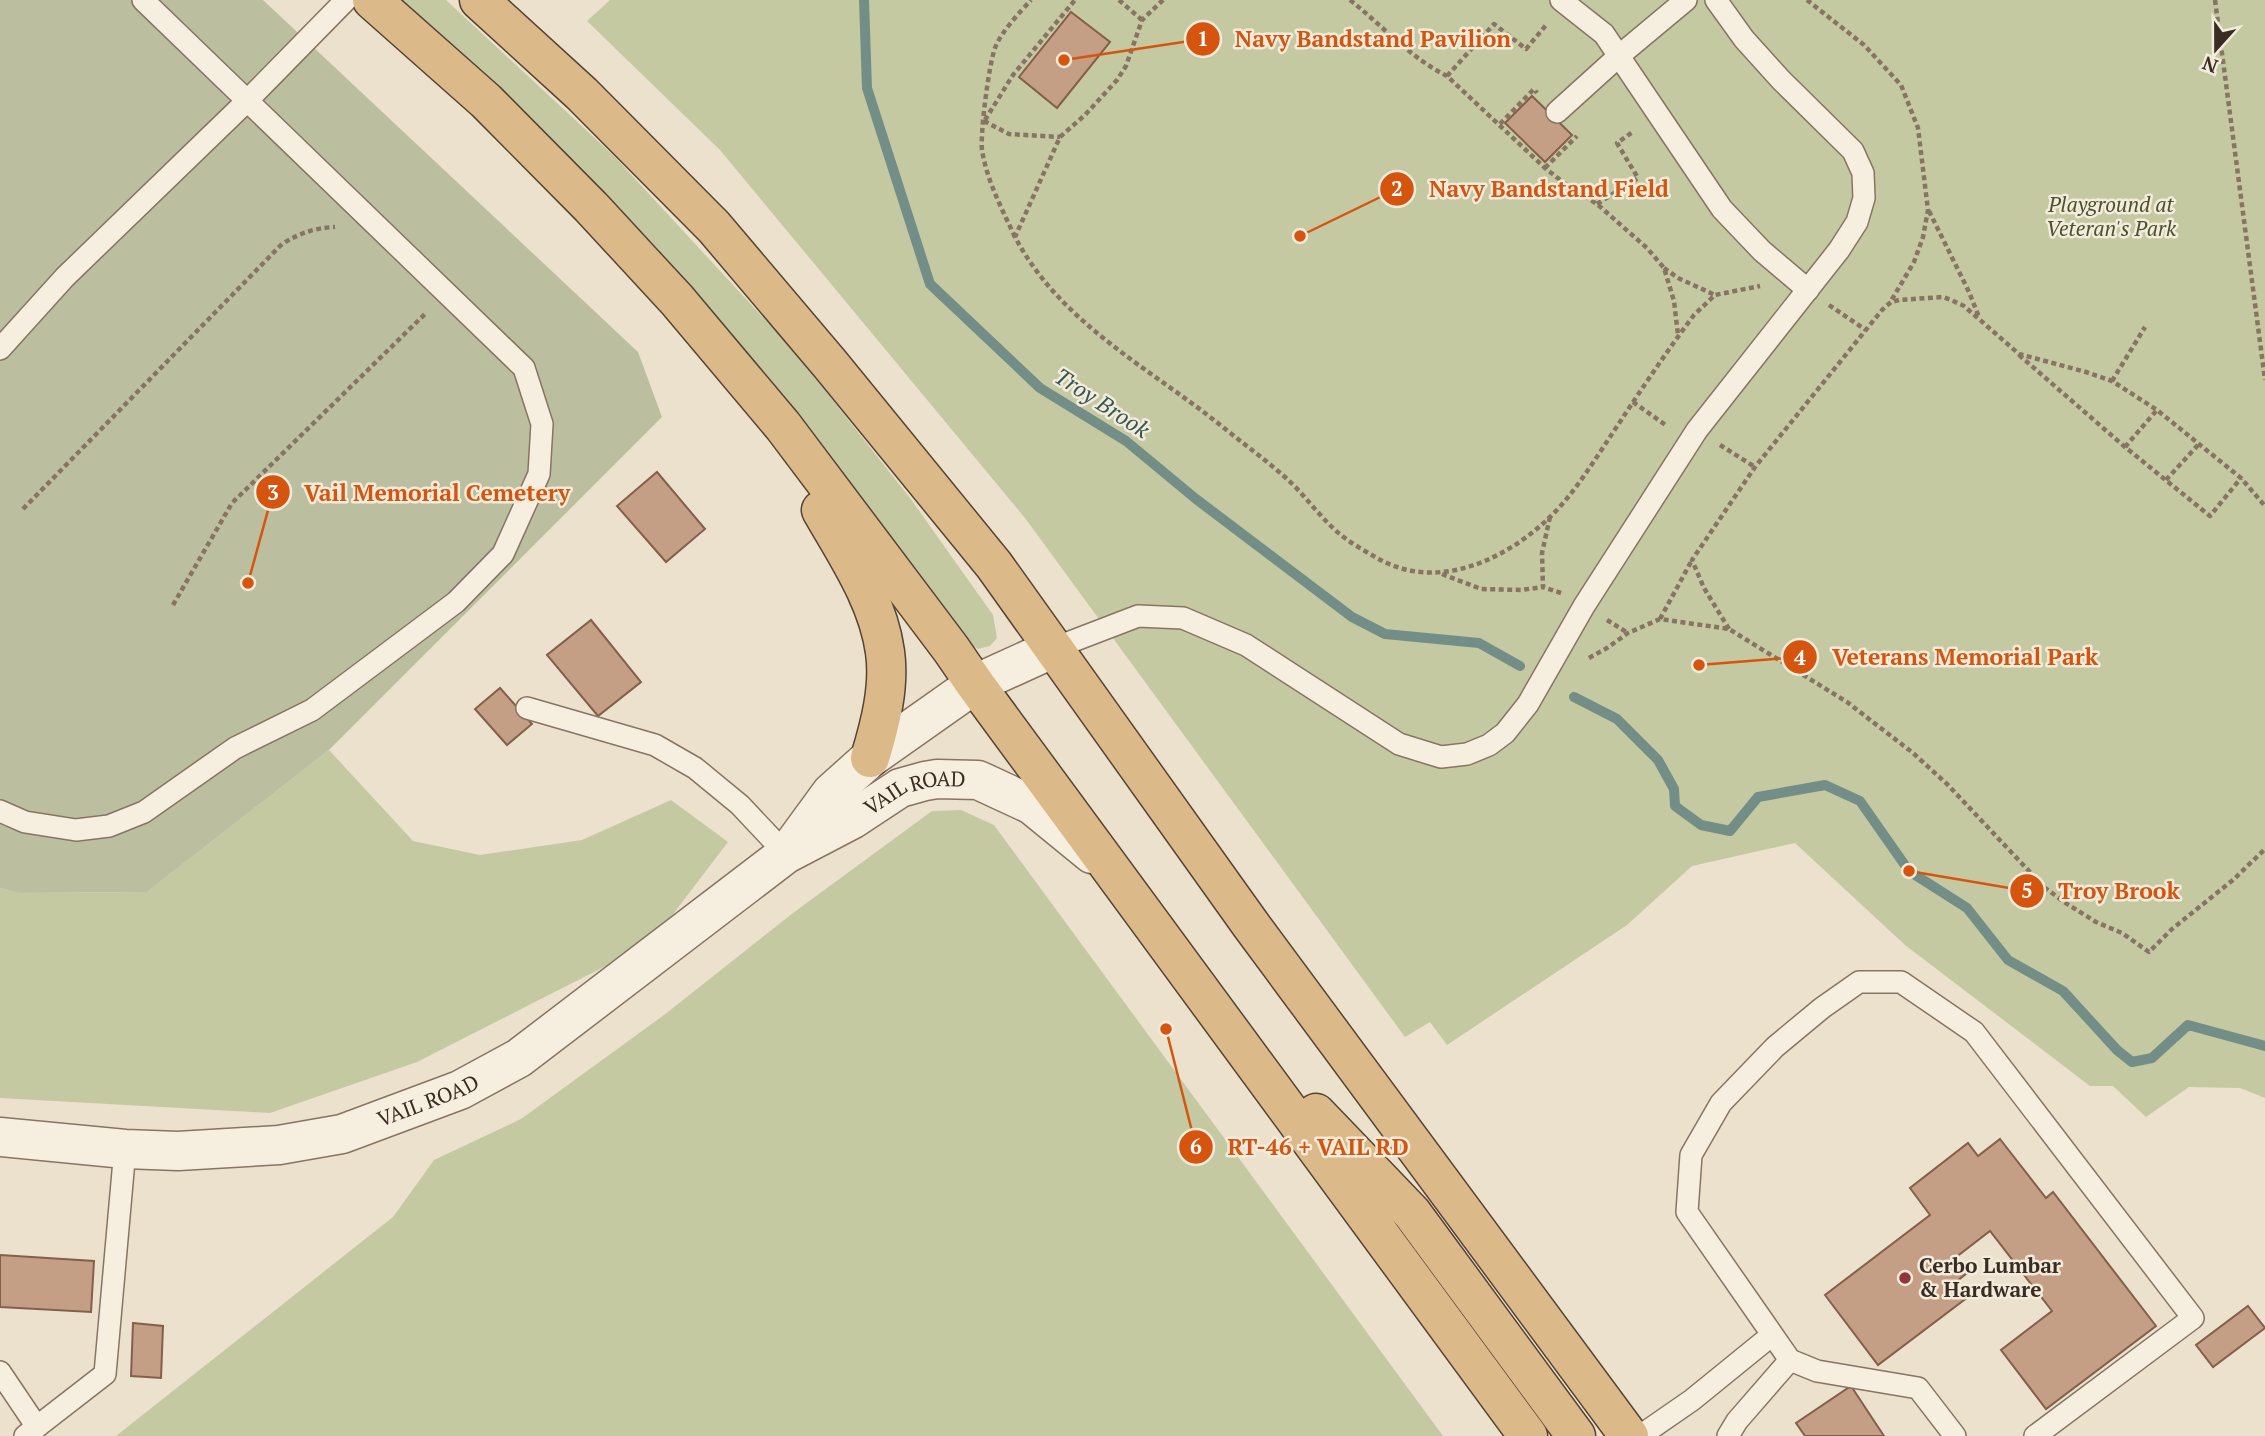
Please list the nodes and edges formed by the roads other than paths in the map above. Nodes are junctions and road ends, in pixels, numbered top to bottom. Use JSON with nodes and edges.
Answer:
{"nodes":[{"id":1,"x":143,"y":0,"type":"edge"},
{"id":2,"x":346,"y":0,"type":"edge"},
{"id":3,"x":372,"y":0,"type":"edge"},
{"id":4,"x":1560,"y":0,"type":"edge"},
{"id":5,"x":1686,"y":0,"type":"edge"},
{"id":6,"x":1716,"y":0,"type":"edge"},
{"id":7,"x":490,"y":6,"type":"edge"},
{"id":8,"x":1620,"y":55,"type":"junction"},
{"id":9,"x":247,"y":102,"type":"junction"},
{"id":10,"x":1558,"y":112,"type":"dead end"},
{"id":11,"x":1808,"y":290,"type":"junction"},
{"id":12,"x":0,"y":349,"type":"edge"},
{"id":13,"x":750,"y":386,"type":"junction"},
{"id":14,"x":1052,"y":649,"type":"junction"},
{"id":15,"x":975,"y":684,"type":"junction"},
{"id":16,"x":527,"y":708,"type":"dead end"},
{"id":17,"x":870,"y":758,"type":"junction"},
{"id":18,"x":0,"y":811,"type":"edge"},
{"id":19,"x":786,"y":854,"type":"junction"},
{"id":20,"x":1113,"y":871,"type":"junction"},
{"id":21,"x":1202,"y":992,"type":"junction"},
{"id":22,"x":0,"y":1137,"type":"edge"},
{"id":23,"x":125,"y":1149,"type":"junction"},
{"id":24,"x":1772,"y":1335,"type":"junction"},
{"id":25,"x":1790,"y":1360,"type":"junction"},
{"id":26,"x":0,"y":1372,"type":"edge"},
{"id":27,"x":31,"y":1431,"type":"edge"},
{"id":28,"x":1528,"y":1436,"type":"edge"},
{"id":29,"x":1576,"y":1436,"type":"edge"},
{"id":30,"x":1629,"y":1436,"type":"edge"},
{"id":31,"x":1640,"y":1436,"type":"edge"},
{"id":32,"x":1728,"y":1436,"type":"edge"},
{"id":33,"x":1955,"y":1436,"type":"edge"},
{"id":34,"x":2035,"y":1436,"type":"edge"}],
"edges":[{"from":1,"to":9,"type":"lane"},
{"from":2,"to":9,"type":"lane"},
{"from":3,"to":13,"type":"highway"},
{"from":4,"to":8,"type":"lane"},
{"from":5,"to":8,"type":"lane"},
{"from":6,"to":11,"type":"lane"},
{"from":7,"to":14,"type":"highway"},
{"from":8,"to":10,"type":"lane"},
{"from":8,"to":11,"type":"lane"},
{"from":9,"to":12,"type":"lane"},
{"from":9,"to":18,"type":"lane"},
{"from":11,"to":14,"type":"lane"},
{"from":13,"to":15,"type":"highway"},
{"from":13,"to":17,"type":"highway"},
{"from":14,"to":15,"type":"street","name":"VAIL ROAD"},
{"from":14,"to":30,"type":"highway"},
{"from":15,"to":17,"type":"street","name":"VAIL ROAD"},
{"from":15,"to":20,"type":"highway"},
{"from":16,"to":19,"type":"lane"},
{"from":17,"to":19,"type":"street","name":"VAIL ROAD"},
{"from":19,"to":20,"type":"street","name":"VAIL ROAD"},
{"from":19,"to":23,"type":"street","name":"VAIL ROAD"},
{"from":20,"to":21,"type":"highway"},
{"from":21,"to":28,"type":"highway"},
{"from":21,"to":29,"type":"highway"},
{"from":22,"to":23,"type":"street","name":"VAIL ROAD"},
{"from":23,"to":27,"type":"lane"},
{"from":24,"to":25,"type":"lane"},
{"from":24,"to":31,"type":"lane"},
{"from":24,"to":34,"type":"lane"},
{"from":25,"to":32,"type":"lane"},
{"from":25,"to":33,"type":"lane"},
{"from":26,"to":27,"type":"lane"}]}
